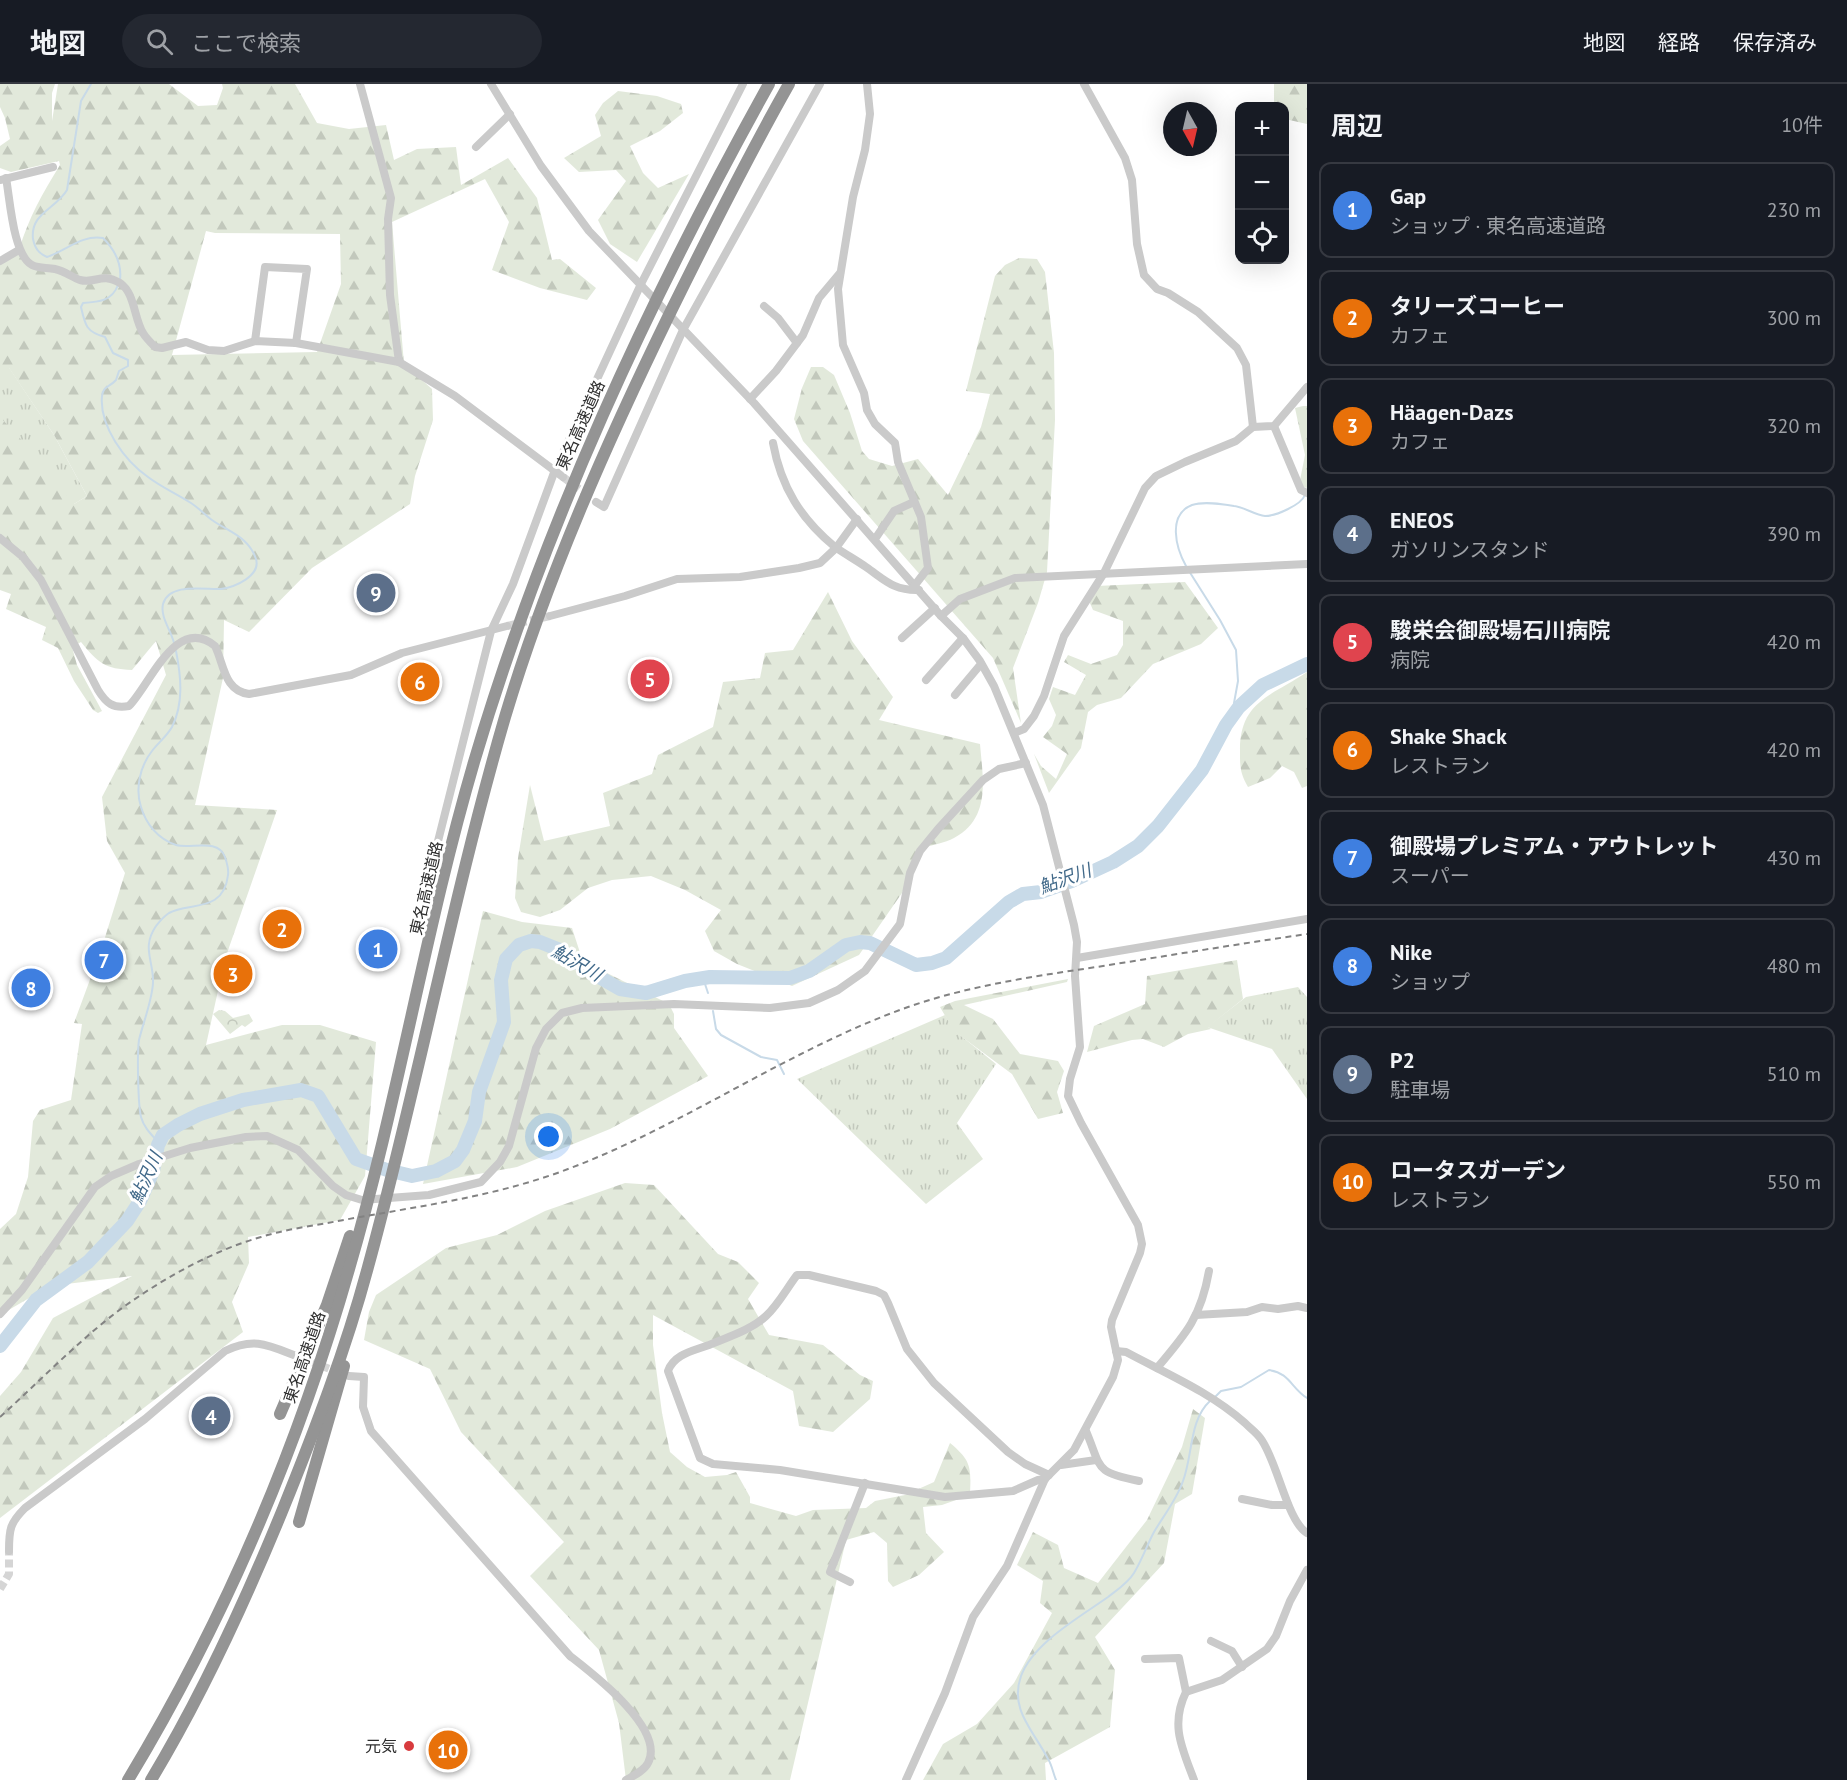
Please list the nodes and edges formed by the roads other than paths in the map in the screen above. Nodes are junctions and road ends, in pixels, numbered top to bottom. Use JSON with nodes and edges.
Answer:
{"nodes":[{"id":1,"x":360,"y":84,"type":"edge"},
{"id":2,"x":491,"y":84,"type":"edge"},
{"id":3,"x":742,"y":84,"type":"edge"},
{"id":4,"x":769,"y":84,"type":"edge"},
{"id":5,"x":789,"y":84,"type":"edge"},
{"id":6,"x":820,"y":84,"type":"edge"},
{"id":7,"x":867,"y":84,"type":"edge"},
{"id":8,"x":1084,"y":84,"type":"edge"},
{"id":9,"x":510,"y":114,"type":"junction"},
{"id":10,"x":476,"y":147,"type":"dead end"},
{"id":11,"x":52,"y":167,"type":"dead end"},
{"id":12,"x":3,"y":179,"type":"edge"},
{"id":13,"x":19,"y":250,"type":"junction"},
{"id":14,"x":0,"y":261,"type":"edge"},
{"id":15,"x":842,"y":270,"type":"junction"},
{"id":16,"x":641,"y":284,"type":"junction"},
{"id":17,"x":764,"y":306,"type":"dead end"},
{"id":18,"x":683,"y":330,"type":"junction"},
{"id":19,"x":255,"y":341,"type":"junction"},
{"id":20,"x":296,"y":343,"type":"junction"},
{"id":21,"x":797,"y":343,"type":"junction"},
{"id":22,"x":399,"y":362,"type":"junction"},
{"id":23,"x":1307,"y":387,"type":"edge"},
{"id":24,"x":750,"y":399,"type":"junction"},
{"id":25,"x":1274,"y":426,"type":"junction"},
{"id":26,"x":1253,"y":427,"type":"junction"},
{"id":27,"x":773,"y":443,"type":"dead end"},
{"id":28,"x":555,"y":470,"type":"junction"},
{"id":29,"x":564,"y":477,"type":"tunnel mouth"},
{"id":30,"x":1307,"y":493,"type":"edge"},
{"id":31,"x":596,"y":502,"type":"dead end"},
{"id":32,"x":914,"y":502,"type":"junction"},
{"id":33,"x":857,"y":519,"type":"junction"},
{"id":34,"x":0,"y":538,"type":"edge"},
{"id":35,"x":875,"y":539,"type":"junction"},
{"id":36,"x":837,"y":548,"type":"junction"},
{"id":37,"x":1307,"y":564,"type":"edge"},
{"id":38,"x":1104,"y":573,"type":"junction"},
{"id":39,"x":917,"y":587,"type":"junction"},
{"id":40,"x":934,"y":608,"type":"junction"},
{"id":41,"x":550,"y":616,"type":"tunnel mouth"},
{"id":42,"x":941,"y":616,"type":"junction"},
{"id":43,"x":507,"y":627,"type":"tunnel mouth"},
{"id":44,"x":491,"y":631,"type":"junction"},
{"id":45,"x":902,"y":638,"type":"dead end"},
{"id":46,"x":963,"y":638,"type":"junction"},
{"id":47,"x":981,"y":664,"type":"junction"},
{"id":48,"x":926,"y":680,"type":"dead end"},
{"id":49,"x":955,"y":695,"type":"dead end"},
{"id":50,"x":1014,"y":733,"type":"junction"},
{"id":51,"x":1026,"y":763,"type":"junction"},
{"id":52,"x":433,"y":861,"type":"dead end"},
{"id":53,"x":1307,"y":919,"type":"edge"},
{"id":54,"x":1077,"y":958,"type":"junction"},
{"id":55,"x":346,"y":1265,"type":"junction"},
{"id":56,"x":1209,"y":1271,"type":"dead end"},
{"id":57,"x":359,"y":1298,"type":"junction"},
{"id":58,"x":1307,"y":1308,"type":"edge"},
{"id":59,"x":0,"y":1314,"type":"edge"},
{"id":60,"x":1196,"y":1315,"type":"junction"},
{"id":61,"x":1116,"y":1351,"type":"junction"},
{"id":62,"x":296,"y":1356,"type":"tunnel mouth"},
{"id":63,"x":1156,"y":1368,"type":"junction"},
{"id":64,"x":349,"y":1376,"type":"tunnel mouth"},
{"id":65,"x":280,"y":1414,"type":"dead end"},
{"id":66,"x":1086,"y":1431,"type":"junction"},
{"id":67,"x":1096,"y":1460,"type":"junction"},
{"id":68,"x":1059,"y":1465,"type":"junction"},
{"id":69,"x":1047,"y":1477,"type":"junction"},
{"id":70,"x":1139,"y":1481,"type":"dead end"},
{"id":71,"x":865,"y":1483,"type":"junction"},
{"id":72,"x":1242,"y":1499,"type":"dead end"},
{"id":73,"x":1288,"y":1504,"type":"junction"},
{"id":74,"x":299,"y":1522,"type":"dead end"},
{"id":75,"x":1307,"y":1533,"type":"edge"},
{"id":76,"x":9,"y":1551,"type":"tunnel mouth"},
{"id":77,"x":1307,"y":1570,"type":"edge"},
{"id":78,"x":850,"y":1582,"type":"dead end"},
{"id":79,"x":1210,"y":1641,"type":"dead end"},
{"id":80,"x":1145,"y":1659,"type":"dead end"},
{"id":81,"x":1242,"y":1667,"type":"junction"},
{"id":82,"x":1186,"y":1692,"type":"junction"},
{"id":83,"x":128,"y":1780,"type":"edge"},
{"id":84,"x":151,"y":1780,"type":"edge"},
{"id":85,"x":626,"y":1780,"type":"edge"},
{"id":86,"x":906,"y":1780,"type":"edge"},
{"id":87,"x":1194,"y":1780,"type":"edge"}],
"edges":[{"from":1,"to":22,"type":"street"},
{"from":2,"to":9,"type":"street"},
{"from":3,"to":16,"type":"street"},
{"from":4,"to":55,"type":"highway","name":"東名高速道路"},
{"from":5,"to":57,"type":"highway","name":"東名高速道路"},
{"from":6,"to":18,"type":"street"},
{"from":7,"to":15,"type":"street"},
{"from":8,"to":26,"type":"street"},
{"from":9,"to":10,"type":"street"},
{"from":9,"to":16,"type":"street"},
{"from":11,"to":12,"type":"street"},
{"from":12,"to":13,"type":"street"},
{"from":13,"to":14,"type":"street"},
{"from":13,"to":19,"type":"street"},
{"from":15,"to":21,"type":"street"},
{"from":15,"to":32,"type":"street"},
{"from":16,"to":18,"type":"street"},
{"from":16,"to":28,"type":"street"},
{"from":17,"to":21,"type":"street"},
{"from":18,"to":24,"type":"street"},
{"from":18,"to":31,"type":"street"},
{"from":19,"to":20,"type":"street"},
{"from":19,"to":20,"type":"street"},
{"from":20,"to":22,"type":"street"},
{"from":21,"to":24,"type":"street"},
{"from":22,"to":28,"type":"street"},
{"from":23,"to":25,"type":"street"},
{"from":24,"to":33,"type":"street"},
{"from":25,"to":26,"type":"street"},
{"from":25,"to":30,"type":"street"},
{"from":26,"to":38,"type":"street"},
{"from":27,"to":36,"type":"street"},
{"from":28,"to":29,"type":"street"},
{"from":28,"to":44,"type":"street"},
{"from":32,"to":35,"type":"street"},
{"from":32,"to":39,"type":"street"},
{"from":33,"to":35,"type":"street"},
{"from":33,"to":36,"type":"street"},
{"from":34,"to":44,"type":"street"},
{"from":35,"to":39,"type":"street"},
{"from":36,"to":39,"type":"street"},
{"from":36,"to":41,"type":"street"},
{"from":37,"to":38,"type":"street"},
{"from":38,"to":42,"type":"street"},
{"from":38,"to":50,"type":"street"},
{"from":39,"to":40,"type":"street"},
{"from":40,"to":42,"type":"street"},
{"from":40,"to":45,"type":"street"},
{"from":42,"to":46,"type":"street"},
{"from":43,"to":44,"type":"street"},
{"from":44,"to":52,"type":"street"},
{"from":46,"to":47,"type":"street"},
{"from":46,"to":48,"type":"street"},
{"from":47,"to":49,"type":"street"},
{"from":47,"to":50,"type":"street"},
{"from":50,"to":51,"type":"street"},
{"from":51,"to":54,"type":"street"},
{"from":51,"to":59,"type":"street"},
{"from":53,"to":54,"type":"street"},
{"from":54,"to":61,"type":"street"},
{"from":55,"to":65,"type":"highway"},
{"from":55,"to":83,"type":"highway","name":"東名高速道路"},
{"from":56,"to":60,"type":"street"},
{"from":57,"to":74,"type":"highway"},
{"from":57,"to":84,"type":"highway","name":"東名高速道路"},
{"from":58,"to":60,"type":"street"},
{"from":60,"to":63,"type":"street"},
{"from":61,"to":63,"type":"street"},
{"from":61,"to":66,"type":"street"},
{"from":62,"to":76,"type":"street"},
{"from":63,"to":73,"type":"street"},
{"from":64,"to":85,"type":"street"},
{"from":66,"to":67,"type":"street"},
{"from":66,"to":68,"type":"street"},
{"from":67,"to":68,"type":"street"},
{"from":67,"to":70,"type":"street"},
{"from":68,"to":69,"type":"street"},
{"from":69,"to":71,"type":"street"},
{"from":69,"to":71,"type":"street"},
{"from":69,"to":86,"type":"street"},
{"from":71,"to":78,"type":"street"},
{"from":72,"to":73,"type":"street"},
{"from":73,"to":75,"type":"street"},
{"from":77,"to":81,"type":"street"},
{"from":79,"to":81,"type":"street"},
{"from":80,"to":82,"type":"street"},
{"from":81,"to":82,"type":"street"},
{"from":82,"to":87,"type":"street"}]}
